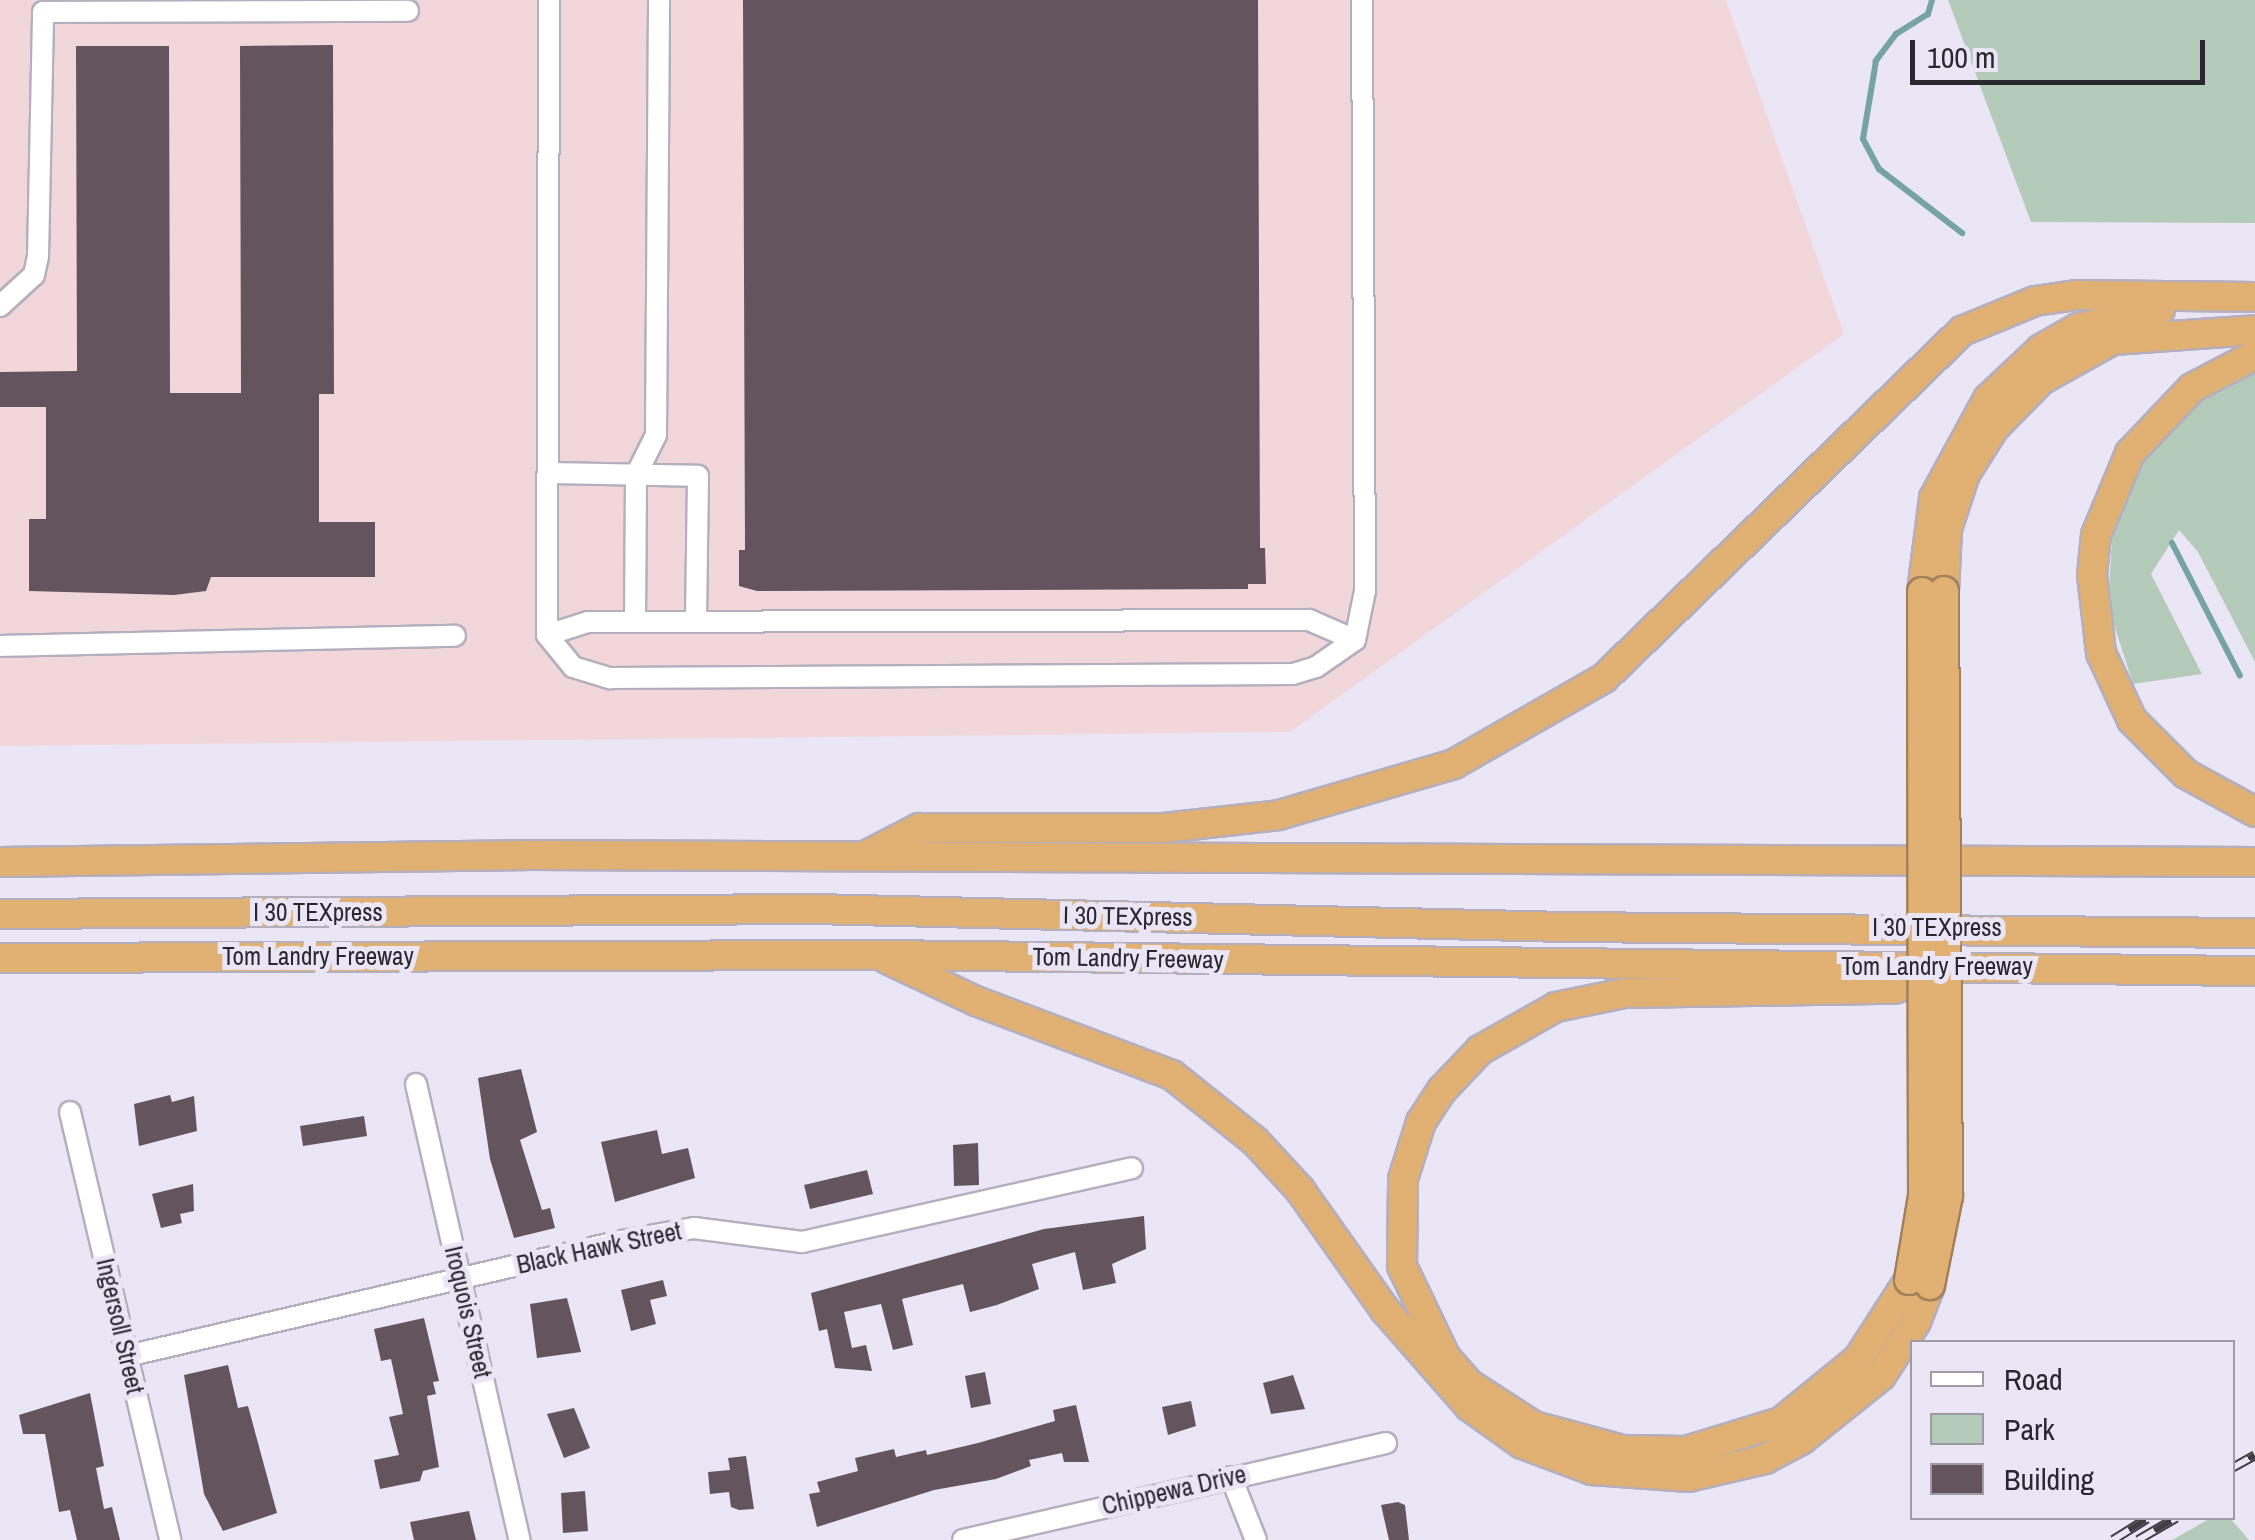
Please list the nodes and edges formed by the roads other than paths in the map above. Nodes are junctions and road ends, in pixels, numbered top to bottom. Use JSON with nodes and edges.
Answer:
{"nodes":[{"id":1,"x":549,"y":0,"type":"edge"},
{"id":2,"x":659,"y":0,"type":"edge"},
{"id":3,"x":1362,"y":0,"type":"edge"},
{"id":4,"x":408,"y":10,"type":"dead end"},
{"id":5,"x":2255,"y":297,"type":"edge"},
{"id":6,"x":0,"y":306,"type":"edge"},
{"id":7,"x":2255,"y":307,"type":"edge"},
{"id":8,"x":2255,"y":330,"type":"edge"},
{"id":9,"x":2255,"y":355,"type":"edge"},
{"id":10,"x":548,"y":474,"type":"junction"},
{"id":11,"x":636,"y":475,"type":"junction"},
{"id":12,"x":1933,"y":592,"type":"junction"},
{"id":13,"x":696,"y":621,"type":"junction"},
{"id":14,"x":635,"y":622,"type":"junction"},
{"id":15,"x":455,"y":636,"type":"dead end"},
{"id":16,"x":547,"y":636,"type":"junction"},
{"id":17,"x":1354,"y":640,"type":"junction"},
{"id":18,"x":0,"y":646,"type":"edge"},
{"id":19,"x":2255,"y":812,"type":"edge"},
{"id":20,"x":864,"y":857,"type":"junction"},
{"id":21,"x":0,"y":862,"type":"edge"},
{"id":22,"x":2255,"y":862,"type":"edge"},
{"id":23,"x":0,"y":914,"type":"edge"},
{"id":24,"x":2255,"y":933,"type":"edge"},
{"id":25,"x":878,"y":955,"type":"junction"},
{"id":26,"x":0,"y":958,"type":"edge"},
{"id":27,"x":1967,"y":965,"type":"junction"},
{"id":28,"x":2255,"y":971,"type":"edge"},
{"id":29,"x":416,"y":1084,"type":"dead end"},
{"id":30,"x":70,"y":1112,"type":"dead end"},
{"id":31,"x":1132,"y":1168,"type":"dead end"},
{"id":32,"x":460,"y":1277,"type":"junction"},
{"id":33,"x":1919,"y":1282,"type":"junction"},
{"id":34,"x":127,"y":1356,"type":"junction"},
{"id":35,"x":1386,"y":1442,"type":"dead end"},
{"id":36,"x":1232,"y":1477,"type":"junction"},
{"id":37,"x":170,"y":1540,"type":"edge"},
{"id":38,"x":520,"y":1540,"type":"edge"},
{"id":39,"x":963,"y":1540,"type":"edge"},
{"id":40,"x":1256,"y":1540,"type":"edge"}],
"edges":[{"from":1,"to":10,"type":"street"},
{"from":2,"to":11,"type":"street"},
{"from":3,"to":17,"type":"street"},
{"from":4,"to":6,"type":"street"},
{"from":5,"to":20,"type":"highway"},
{"from":7,"to":12,"type":"highway"},
{"from":8,"to":12,"type":"highway"},
{"from":9,"to":19,"type":"highway"},
{"from":10,"to":11,"type":"street"},
{"from":10,"to":16,"type":"street"},
{"from":11,"to":13,"type":"street"},
{"from":11,"to":14,"type":"street"},
{"from":12,"to":33,"type":"highway","bridge":true},
{"from":13,"to":14,"type":"street"},
{"from":13,"to":17,"type":"street"},
{"from":14,"to":16,"type":"street"},
{"from":15,"to":18,"type":"street"},
{"from":16,"to":17,"type":"street"},
{"from":20,"to":21,"type":"highway"},
{"from":20,"to":22,"type":"highway"},
{"from":23,"to":24,"type":"highway","name":"I 30 TEXpress"},
{"from":25,"to":26,"type":"highway","name":"Tom Landry Freeway"},
{"from":25,"to":27,"type":"highway","name":"Tom Landry Freeway"},
{"from":25,"to":33,"type":"highway"},
{"from":27,"to":28,"type":"highway","name":"Tom Landry Freeway"},
{"from":27,"to":33,"type":"highway"},
{"from":29,"to":32,"type":"street","name":"Iroquois Street"},
{"from":30,"to":34,"type":"street","name":"Ingersoll Street"},
{"from":31,"to":32,"type":"street","name":"Black Hawk Street"},
{"from":32,"to":34,"type":"street","name":"Black Hawk Street"},
{"from":32,"to":38,"type":"street","name":"Iroquois Street"},
{"from":34,"to":37,"type":"street","name":"Ingersoll Street"},
{"from":35,"to":36,"type":"street","name":"Chippewa Drive"},
{"from":36,"to":39,"type":"street","name":"Chippewa Drive"},
{"from":36,"to":40,"type":"street"}]}
